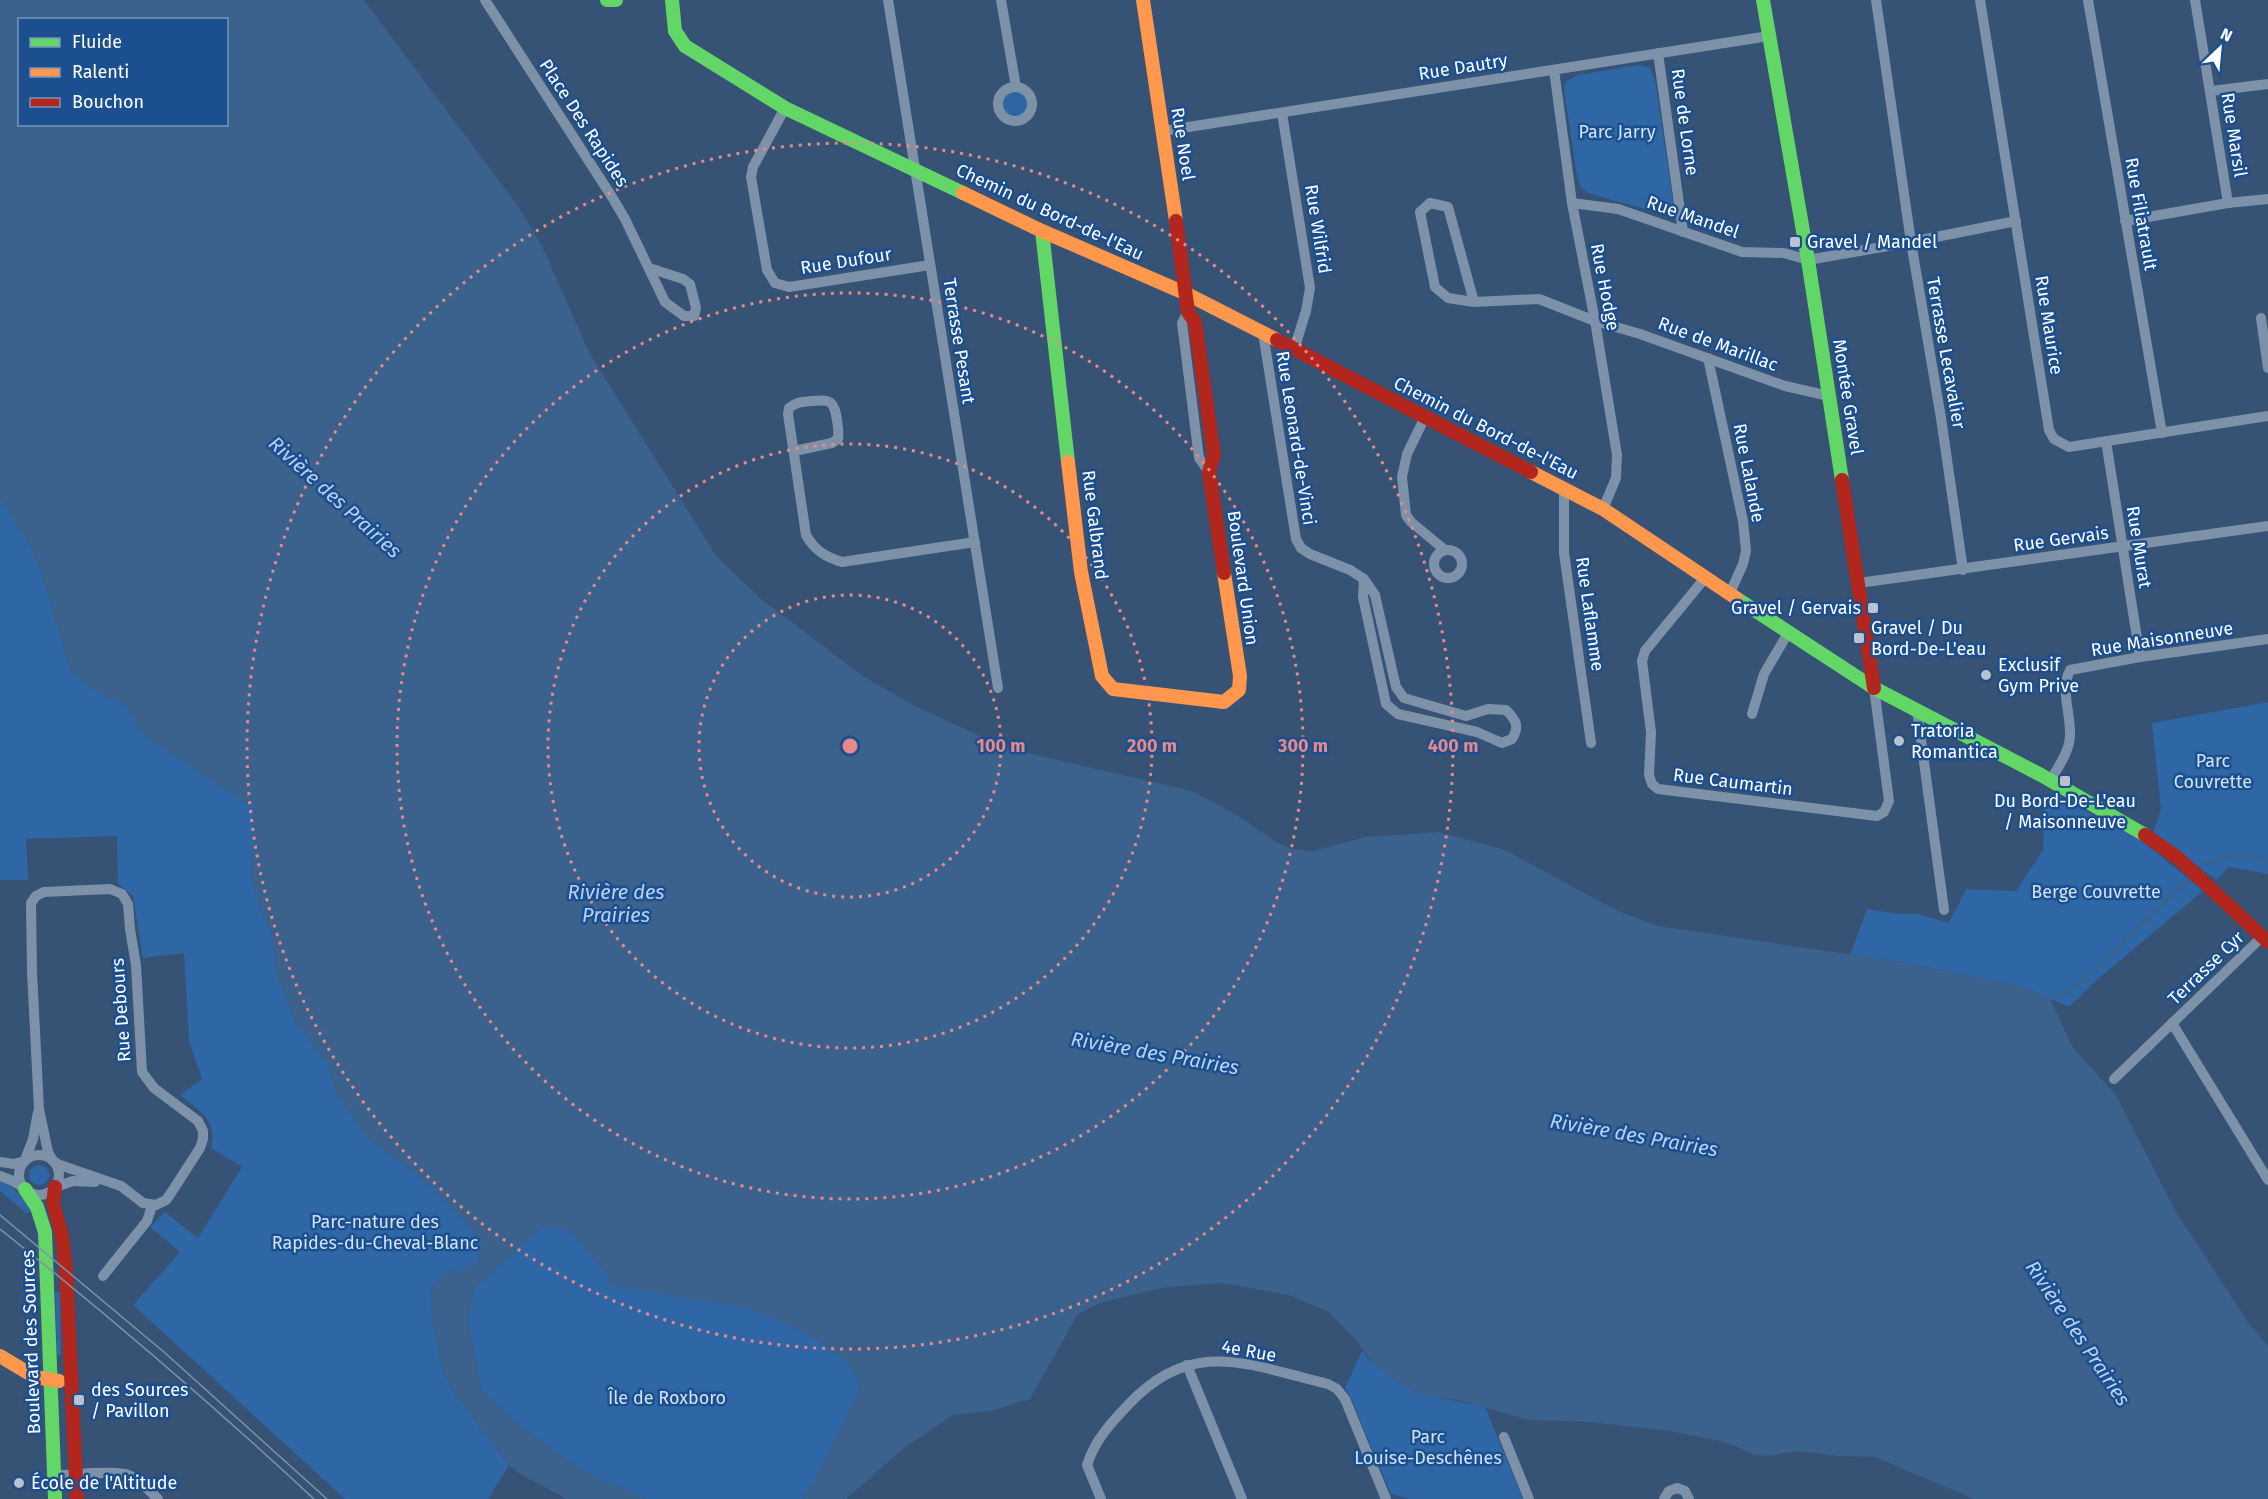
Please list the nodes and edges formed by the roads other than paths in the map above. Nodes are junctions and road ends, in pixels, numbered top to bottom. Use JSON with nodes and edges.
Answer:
{"nodes":[{"id":1,"x":485,"y":0,"type":"edge"},
{"id":2,"x":607,"y":0,"type":"edge"},
{"id":3,"x":616,"y":0,"type":"edge"},
{"id":4,"x":672,"y":0,"type":"edge"},
{"id":5,"x":888,"y":0,"type":"edge"},
{"id":6,"x":1001,"y":0,"type":"edge"},
{"id":7,"x":1143,"y":0,"type":"edge"},
{"id":8,"x":1763,"y":0,"type":"edge"},
{"id":9,"x":1876,"y":0,"type":"edge"},
{"id":10,"x":1980,"y":0,"type":"edge"},
{"id":11,"x":2088,"y":0,"type":"edge"},
{"id":12,"x":2195,"y":0,"type":"edge"},
{"id":13,"x":1769,"y":36,"type":"junction"},
{"id":14,"x":1658,"y":53,"type":"junction"},
{"id":15,"x":1554,"y":70,"type":"junction"},
{"id":16,"x":2268,"y":84,"type":"edge"},
{"id":17,"x":1016,"y":87,"type":"dead end"},
{"id":18,"x":2211,"y":91,"type":"junction"},
{"id":19,"x":785,"y":108,"type":"junction"},
{"id":20,"x":1282,"y":113,"type":"junction"},
{"id":21,"x":1163,"y":132,"type":"junction"},
{"id":22,"x":915,"y":170,"type":"junction"},
{"id":23,"x":2268,"y":198,"type":"edge"},
{"id":24,"x":1572,"y":203,"type":"junction"},
{"id":25,"x":2228,"y":203,"type":"junction"},
{"id":26,"x":2016,"y":221,"type":"junction"},
{"id":27,"x":2126,"y":221,"type":"junction"},
{"id":28,"x":1042,"y":231,"type":"junction"},
{"id":29,"x":1683,"y":232,"type":"junction"},
{"id":30,"x":1911,"y":243,"type":"junction"},
{"id":31,"x":1808,"y":260,"type":"junction"},
{"id":32,"x":930,"y":265,"type":"junction"},
{"id":33,"x":649,"y":268,"type":"junction"},
{"id":34,"x":1187,"y":294,"type":"junction"},
{"id":35,"x":1474,"y":302,"type":"junction"},
{"id":36,"x":2261,"y":318,"type":"dead end"},
{"id":37,"x":1595,"y":321,"type":"junction"},
{"id":38,"x":1263,"y":333,"type":"junction"},
{"id":39,"x":1294,"y":350,"type":"junction"},
{"id":40,"x":1708,"y":358,"type":"junction"},
{"id":41,"x":2268,"y":368,"type":"edge"},
{"id":42,"x":1830,"y":396,"type":"junction"},
{"id":43,"x":2268,"y":416,"type":"edge"},
{"id":44,"x":1425,"y":417,"type":"junction"},
{"id":45,"x":2162,"y":433,"type":"junction"},
{"id":46,"x":2106,"y":441,"type":"junction"},
{"id":47,"x":794,"y":451,"type":"junction"},
{"id":48,"x":1564,"y":489,"type":"junction"},
{"id":49,"x":1603,"y":508,"type":"junction"},
{"id":50,"x":2268,"y":526,"type":"edge"},
{"id":51,"x":975,"y":542,"type":"junction"},
{"id":52,"x":2122,"y":547,"type":"junction"},
{"id":53,"x":1445,"y":550,"type":"dead end"},
{"id":54,"x":1963,"y":570,"type":"junction"},
{"id":55,"x":1705,"y":578,"type":"junction"},
{"id":56,"x":1364,"y":579,"type":"junction"},
{"id":57,"x":1859,"y":583,"type":"junction"},
{"id":58,"x":1730,"y":593,"type":"junction"},
{"id":59,"x":1788,"y":633,"type":"junction"},
{"id":60,"x":2268,"y":639,"type":"edge"},
{"id":61,"x":2140,"y":657,"type":"junction"},
{"id":62,"x":998,"y":688,"type":"dead end"},
{"id":63,"x":1874,"y":688,"type":"junction"},
{"id":64,"x":1239,"y":690,"type":"joint"},
{"id":65,"x":1404,"y":698,"type":"junction"},
{"id":66,"x":1917,"y":710,"type":"junction"},
{"id":67,"x":1393,"y":711,"type":"junction"},
{"id":68,"x":1752,"y":714,"type":"dead end"},
{"id":69,"x":1591,"y":743,"type":"dead end"},
{"id":70,"x":2050,"y":781,"type":"junction"},
{"id":71,"x":1889,"y":801,"type":"joint"},
{"id":72,"x":1944,"y":910,"type":"dead end"},
{"id":73,"x":2265,"y":939,"type":"edge"},
{"id":74,"x":2172,"y":1023,"type":"junction"},
{"id":75,"x":2114,"y":1079,"type":"dead end"},
{"id":76,"x":39,"y":1109,"type":"junction"},
{"id":77,"x":25,"y":1161,"type":"junction"},
{"id":78,"x":53,"y":1161,"type":"junction"},
{"id":79,"x":0,"y":1162,"type":"edge"},
{"id":80,"x":0,"y":1176,"type":"edge"},
{"id":81,"x":2268,"y":1180,"type":"edge"},
{"id":82,"x":107,"y":1183,"type":"junction"},
{"id":83,"x":55,"y":1187,"type":"junction"},
{"id":84,"x":25,"y":1189,"type":"junction"},
{"id":85,"x":152,"y":1206,"type":"junction"},
{"id":86,"x":103,"y":1276,"type":"dead end"},
{"id":87,"x":0,"y":1356,"type":"edge"},
{"id":88,"x":1187,"y":1365,"type":"junction"},
{"id":89,"x":51,"y":1381,"type":"junction"},
{"id":90,"x":70,"y":1381,"type":"junction"},
{"id":91,"x":1504,"y":1437,"type":"dead end"},
{"id":92,"x":54,"y":1475,"type":"junction"},
{"id":93,"x":76,"y":1475,"type":"junction"},
{"id":94,"x":55,"y":1499,"type":"edge"},
{"id":95,"x":77,"y":1499,"type":"edge"},
{"id":96,"x":158,"y":1499,"type":"edge"},
{"id":97,"x":1101,"y":1499,"type":"edge"},
{"id":98,"x":1242,"y":1499,"type":"edge"},
{"id":99,"x":1386,"y":1499,"type":"edge"},
{"id":100,"x":1529,"y":1499,"type":"edge"},
{"id":101,"x":1664,"y":1499,"type":"edge"},
{"id":102,"x":1689,"y":1499,"type":"edge"}],
"edges":[{"from":1,"to":33,"type":"street","name":"Place Des Rapides"},
{"from":2,"to":3,"type":"street"},
{"from":4,"to":19,"type":"street","name":"Chemin du Bord-de-l'Eau"},
{"from":5,"to":22,"type":"street","name":"Terrasse Pesant"},
{"from":6,"to":17,"type":"street"},
{"from":7,"to":21,"type":"street","name":"Rue Noel"},
{"from":8,"to":13,"type":"street","name":"Montée Gravel"},
{"from":9,"to":30,"type":"street","name":"Terrasse Lecavalier"},
{"from":10,"to":26,"type":"street","name":"Rue Maurice"},
{"from":11,"to":27,"type":"street","name":"Rue Filiatrault"},
{"from":12,"to":18,"type":"street","name":"Rue Marsil"},
{"from":13,"to":14,"type":"street","name":"Rue Dautry"},
{"from":13,"to":31,"type":"street","name":"Montée Gravel"},
{"from":14,"to":15,"type":"street","name":"Rue Dautry"},
{"from":14,"to":29,"type":"street","name":"Rue de Lorne"},
{"from":15,"to":20,"type":"street","name":"Rue Dautry"},
{"from":15,"to":24,"type":"street","name":"Rue Hodge"},
{"from":16,"to":18,"type":"street"},
{"from":18,"to":25,"type":"street","name":"Rue Marsil"},
{"from":19,"to":22,"type":"street","name":"Chemin du Bord-de-l'Eau"},
{"from":19,"to":32,"type":"street","name":"Rue Dufour"},
{"from":20,"to":21,"type":"street","name":"Rue Dautry"},
{"from":20,"to":39,"type":"street","name":"Rue Wilfrid"},
{"from":21,"to":34,"type":"street","name":"Rue Noel"},
{"from":22,"to":28,"type":"street","name":"Chemin du Bord-de-l'Eau"},
{"from":22,"to":32,"type":"street","name":"Terrasse Pesant"},
{"from":23,"to":25,"type":"street"},
{"from":24,"to":29,"type":"street","name":"Rue Mandel"},
{"from":24,"to":37,"type":"street","name":"Rue Hodge"},
{"from":25,"to":27,"type":"street"},
{"from":26,"to":30,"type":"street","name":"Rue Mandel"},
{"from":26,"to":46,"type":"street","name":"Rue Maurice"},
{"from":27,"to":45,"type":"street","name":"Rue Filiatrault"},
{"from":28,"to":34,"type":"street","name":"Chemin du Bord-de-l'Eau"},
{"from":28,"to":64,"type":"street","name":"Rue Galbrand"},
{"from":29,"to":31,"type":"street","name":"Rue Mandel"},
{"from":30,"to":31,"type":"street","name":"Rue Mandel"},
{"from":30,"to":54,"type":"street","name":"Terrasse Lecavalier"},
{"from":31,"to":42,"type":"street","name":"Montée Gravel"},
{"from":32,"to":51,"type":"street","name":"Terrasse Pesant"},
{"from":33,"to":33,"type":"street","name":"Place Des Rapides"},
{"from":34,"to":38,"type":"street","name":"Chemin du Bord-de-l'Eau"},
{"from":34,"to":64,"type":"street","name":"Boulevard Union"},
{"from":35,"to":35,"type":"street","name":"Rue de Marillac"},
{"from":35,"to":37,"type":"street","name":"Rue de Marillac"},
{"from":36,"to":41,"type":"street"},
{"from":37,"to":40,"type":"street","name":"Rue de Marillac"},
{"from":37,"to":49,"type":"street","name":"Rue Hodge"},
{"from":38,"to":39,"type":"street","name":"Chemin du Bord-de-l'Eau"},
{"from":38,"to":56,"type":"street","name":"Rue Leonard-de-Vinci"},
{"from":39,"to":44,"type":"street","name":"Chemin du Bord-de-l'Eau"},
{"from":40,"to":42,"type":"street","name":"Rue de Marillac"},
{"from":40,"to":58,"type":"street","name":"Rue Lalande"},
{"from":42,"to":57,"type":"street","name":"Montée Gravel"},
{"from":43,"to":45,"type":"street","name":"Rue Maurice"},
{"from":44,"to":48,"type":"street","name":"Chemin du Bord-de-l'Eau"},
{"from":44,"to":53,"type":"street"},
{"from":45,"to":46,"type":"street","name":"Rue Maurice"},
{"from":46,"to":52,"type":"street","name":"Rue Murat"},
{"from":47,"to":47,"type":"street"},
{"from":47,"to":51,"type":"street"},
{"from":48,"to":49,"type":"street","name":"Chemin du Bord-de-l'Eau"},
{"from":48,"to":69,"type":"street","name":"Rue Laflamme"},
{"from":49,"to":55,"type":"street","name":"Chemin du Bord-de-l'Eau"},
{"from":50,"to":52,"type":"street","name":"Rue Gervais"},
{"from":51,"to":62,"type":"street","name":"Terrasse Pesant"},
{"from":52,"to":54,"type":"street","name":"Rue Gervais"},
{"from":52,"to":61,"type":"street","name":"Rue Murat"},
{"from":54,"to":57,"type":"street","name":"Rue Gervais"},
{"from":55,"to":58,"type":"street","name":"Chemin du Bord-de-l'Eau"},
{"from":55,"to":71,"type":"street","name":"Rue Caumartin"},
{"from":56,"to":65,"type":"street"},
{"from":56,"to":67,"type":"street"},
{"from":57,"to":63,"type":"street","name":"Montée Gravel"},
{"from":58,"to":59,"type":"street","name":"Chemin du Bord-de-l'Eau"},
{"from":59,"to":63,"type":"street","name":"Chemin du Bord-de-l'Eau"},
{"from":59,"to":68,"type":"street"},
{"from":60,"to":61,"type":"street","name":"Rue Maisonneuve"},
{"from":61,"to":70,"type":"street","name":"Rue Maisonneuve"},
{"from":63,"to":66,"type":"street","name":"Chemin du Bord-de-l'Eau"},
{"from":63,"to":71,"type":"street","name":"Montée Gravel"},
{"from":65,"to":67,"type":"street"},
{"from":65,"to":67,"type":"street"},
{"from":66,"to":70,"type":"street","name":"Chemin du Bord-de-l'Eau"},
{"from":66,"to":72,"type":"street"},
{"from":70,"to":73,"type":"street","name":"Chemin du Bord-de-l'Eau"},
{"from":73,"to":74,"type":"street","name":"Terrasse Cyr"},
{"from":74,"to":75,"type":"street","name":"Terrasse Cyr"},
{"from":74,"to":81,"type":"street","name":"Terrasse Cyr"},
{"from":76,"to":77,"type":"street"},
{"from":76,"to":78,"type":"street"},
{"from":76,"to":85,"type":"street","name":"Rue Debours"},
{"from":77,"to":78,"type":"street"},
{"from":77,"to":79,"type":"street"},
{"from":77,"to":84,"type":"street"},
{"from":78,"to":82,"type":"street"},
{"from":78,"to":83,"type":"street"},
{"from":80,"to":84,"type":"street"},
{"from":82,"to":83,"type":"street"},
{"from":82,"to":85,"type":"street"},
{"from":83,"to":84,"type":"street"},
{"from":83,"to":90,"type":"street","name":"Boulevard des Sources"},
{"from":84,"to":89,"type":"street","name":"Boulevard des Sources"},
{"from":85,"to":86,"type":"street"},
{"from":87,"to":89,"type":"street"},
{"from":88,"to":97,"type":"street","name":"4e Rue"},
{"from":88,"to":98,"type":"street"},
{"from":88,"to":99,"type":"street","name":"4e Rue"},
{"from":89,"to":90,"type":"street"},
{"from":89,"to":92,"type":"street","name":"Boulevard des Sources"},
{"from":90,"to":93,"type":"street","name":"Boulevard des Sources"},
{"from":91,"to":100,"type":"street"},
{"from":92,"to":93,"type":"street"},
{"from":92,"to":94,"type":"street","name":"Boulevard des Sources"},
{"from":93,"to":95,"type":"street","name":"Boulevard des Sources"},
{"from":93,"to":96,"type":"street"},
{"from":101,"to":102,"type":"street"}]}
